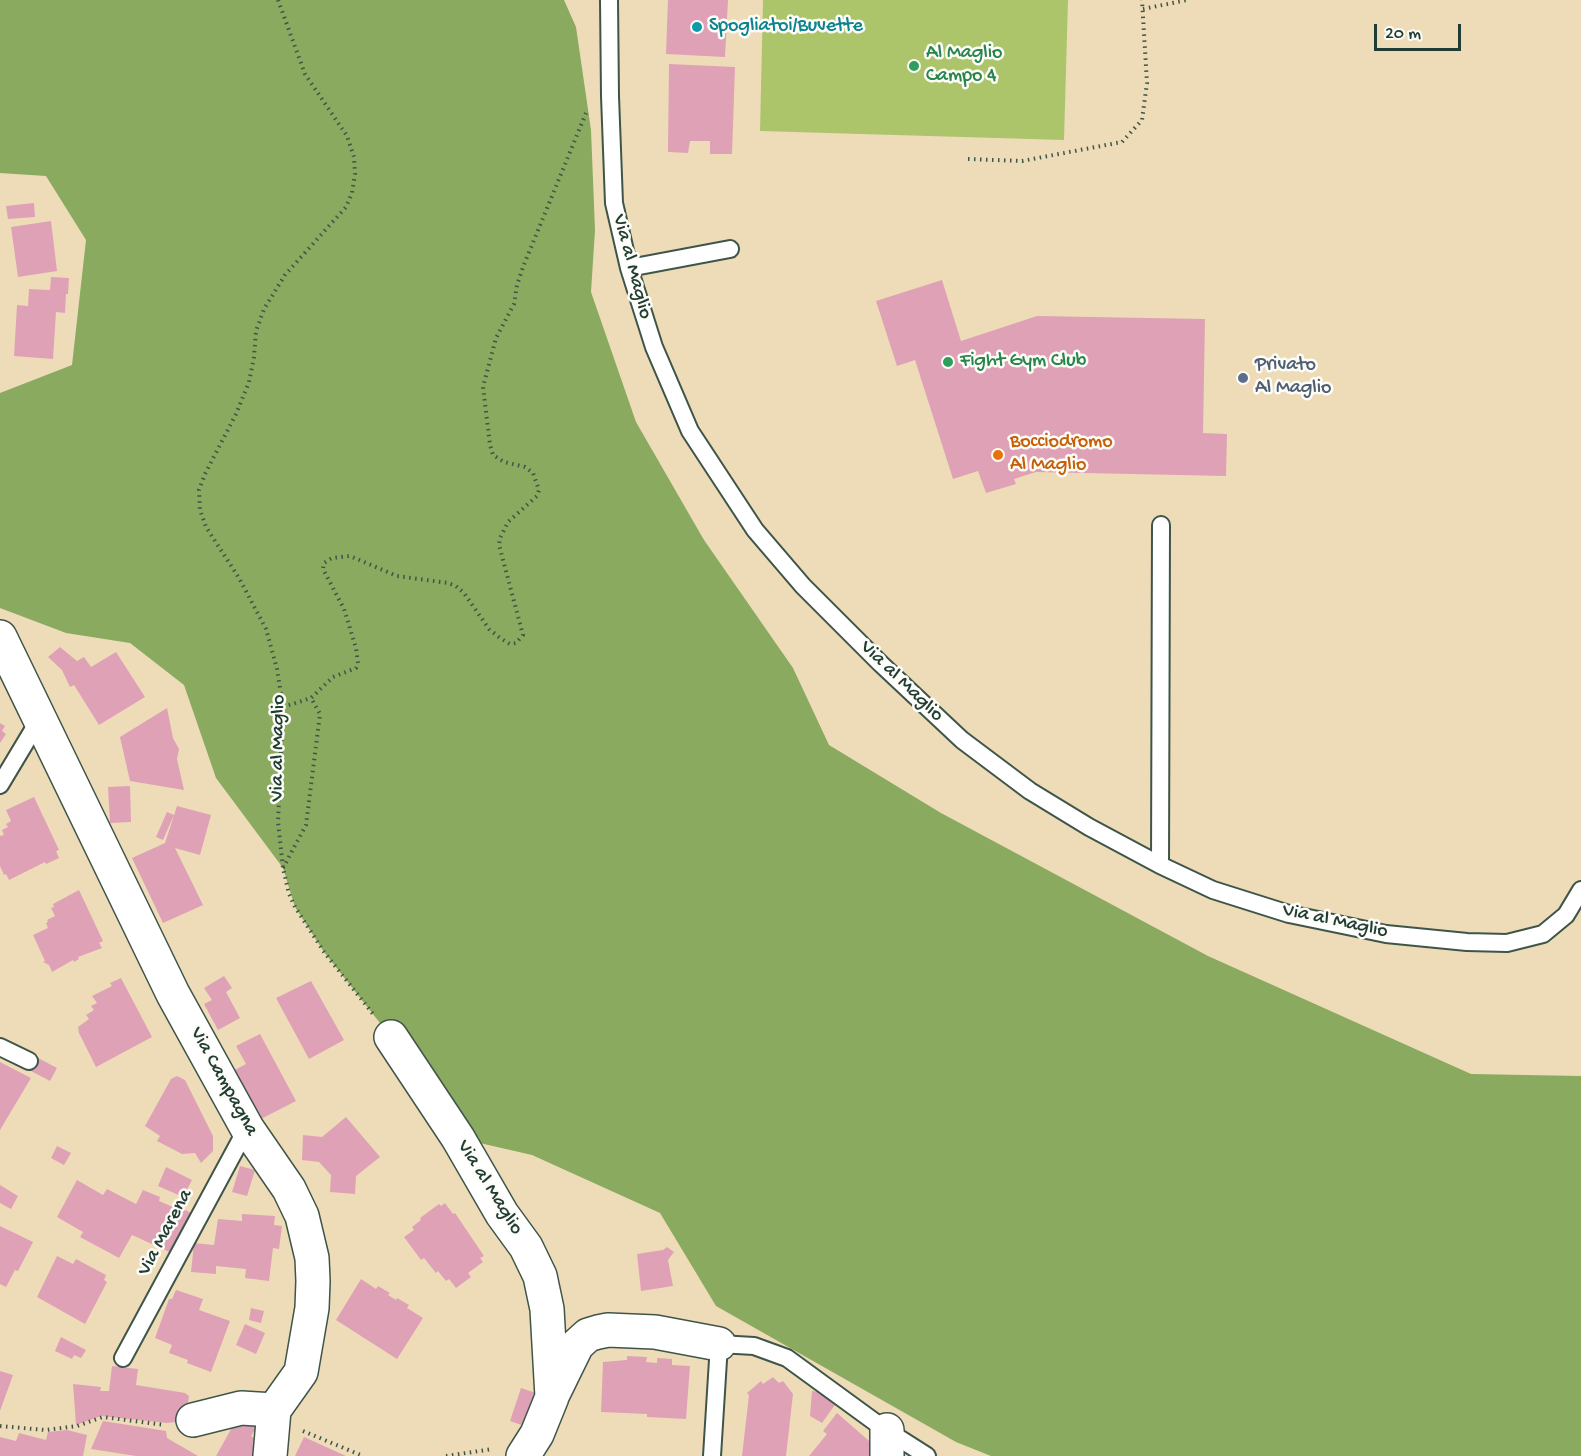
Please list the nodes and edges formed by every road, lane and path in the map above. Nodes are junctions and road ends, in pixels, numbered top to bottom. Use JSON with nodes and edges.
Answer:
{"nodes":[{"id":1,"x":278,"y":0,"type":"edge"},
{"id":2,"x":609,"y":0,"type":"edge"},
{"id":3,"x":1142,"y":0,"type":"edge"},
{"id":4,"x":1187,"y":0,"type":"edge"},
{"id":5,"x":1143,"y":9,"type":"junction"},
{"id":6,"x":588,"y":104,"type":"dead end"},
{"id":7,"x":968,"y":159,"type":"dead end"},
{"id":8,"x":730,"y":249,"type":"dead end"},
{"id":9,"x":628,"y":268,"type":"junction"},
{"id":10,"x":1161,"y":525,"type":"dead end"},
{"id":11,"x":0,"y":637,"type":"edge"},
{"id":12,"x":311,"y":698,"type":"junction"},
{"id":13,"x":283,"y":707,"type":"junction"},
{"id":14,"x":39,"y":720,"type":"junction"},
{"id":15,"x":0,"y":785,"type":"edge"},
{"id":16,"x":1160,"y":866,"type":"junction"},
{"id":17,"x":283,"y":868,"type":"junction"},
{"id":18,"x":1581,"y":890,"type":"edge"},
{"id":19,"x":391,"y":1037,"type":"joint"},
{"id":20,"x":0,"y":1047,"type":"edge"},
{"id":21,"x":28,"y":1061,"type":"dead end"},
{"id":22,"x":247,"y":1128,"type":"junction"},
{"id":23,"x":719,"y":1344,"type":"junction"},
{"id":24,"x":123,"y":1358,"type":"dead end"},
{"id":25,"x":552,"y":1397,"type":"junction"},
{"id":26,"x":274,"y":1410,"type":"junction"},
{"id":27,"x":193,"y":1420,"type":"joint"},
{"id":28,"x":0,"y":1426,"type":"edge"},
{"id":29,"x":887,"y":1443,"type":"edge"},
{"id":30,"x":270,"y":1456,"type":"edge"},
{"id":31,"x":363,"y":1456,"type":"edge"},
{"id":32,"x":523,"y":1456,"type":"edge"},
{"id":33,"x":712,"y":1456,"type":"edge"},
{"id":34,"x":927,"y":1456,"type":"edge"}],
"edges":[{"from":1,"to":13,"type":"path","name":"Via al Maglio"},
{"from":2,"to":9,"type":"lane","name":"Via al Maglio"},
{"from":3,"to":5,"type":"path"},
{"from":4,"to":5,"type":"path"},
{"from":5,"to":7,"type":"path"},
{"from":6,"to":12,"type":"path"},
{"from":8,"to":9,"type":"lane"},
{"from":9,"to":16,"type":"lane","name":"Via al Maglio"},
{"from":10,"to":16,"type":"lane"},
{"from":11,"to":14,"type":"street","name":"Via Campagna"},
{"from":12,"to":13,"type":"path"},
{"from":12,"to":17,"type":"path"},
{"from":13,"to":17,"type":"path","name":"Via al Maglio"},
{"from":14,"to":15,"type":"lane"},
{"from":14,"to":22,"type":"street","name":"Via Campagna"},
{"from":16,"to":18,"type":"lane","name":"Via al Maglio"},
{"from":17,"to":19,"type":"path","name":"Via al Maglio"},
{"from":19,"to":25,"type":"street","name":"Via al Maglio"},
{"from":20,"to":21,"type":"lane"},
{"from":22,"to":24,"type":"lane","name":"Via Marena"},
{"from":22,"to":26,"type":"street","name":"Via Campagna"},
{"from":23,"to":25,"type":"street"},
{"from":23,"to":29,"type":"lane"},
{"from":23,"to":33,"type":"lane"},
{"from":25,"to":32,"type":"street","name":"Via al Maglio"},
{"from":26,"to":27,"type":"street"},
{"from":26,"to":30,"type":"street"},
{"from":26,"to":31,"type":"path"},
{"from":27,"to":28,"type":"path"},
{"from":29,"to":34,"type":"lane"}]}
